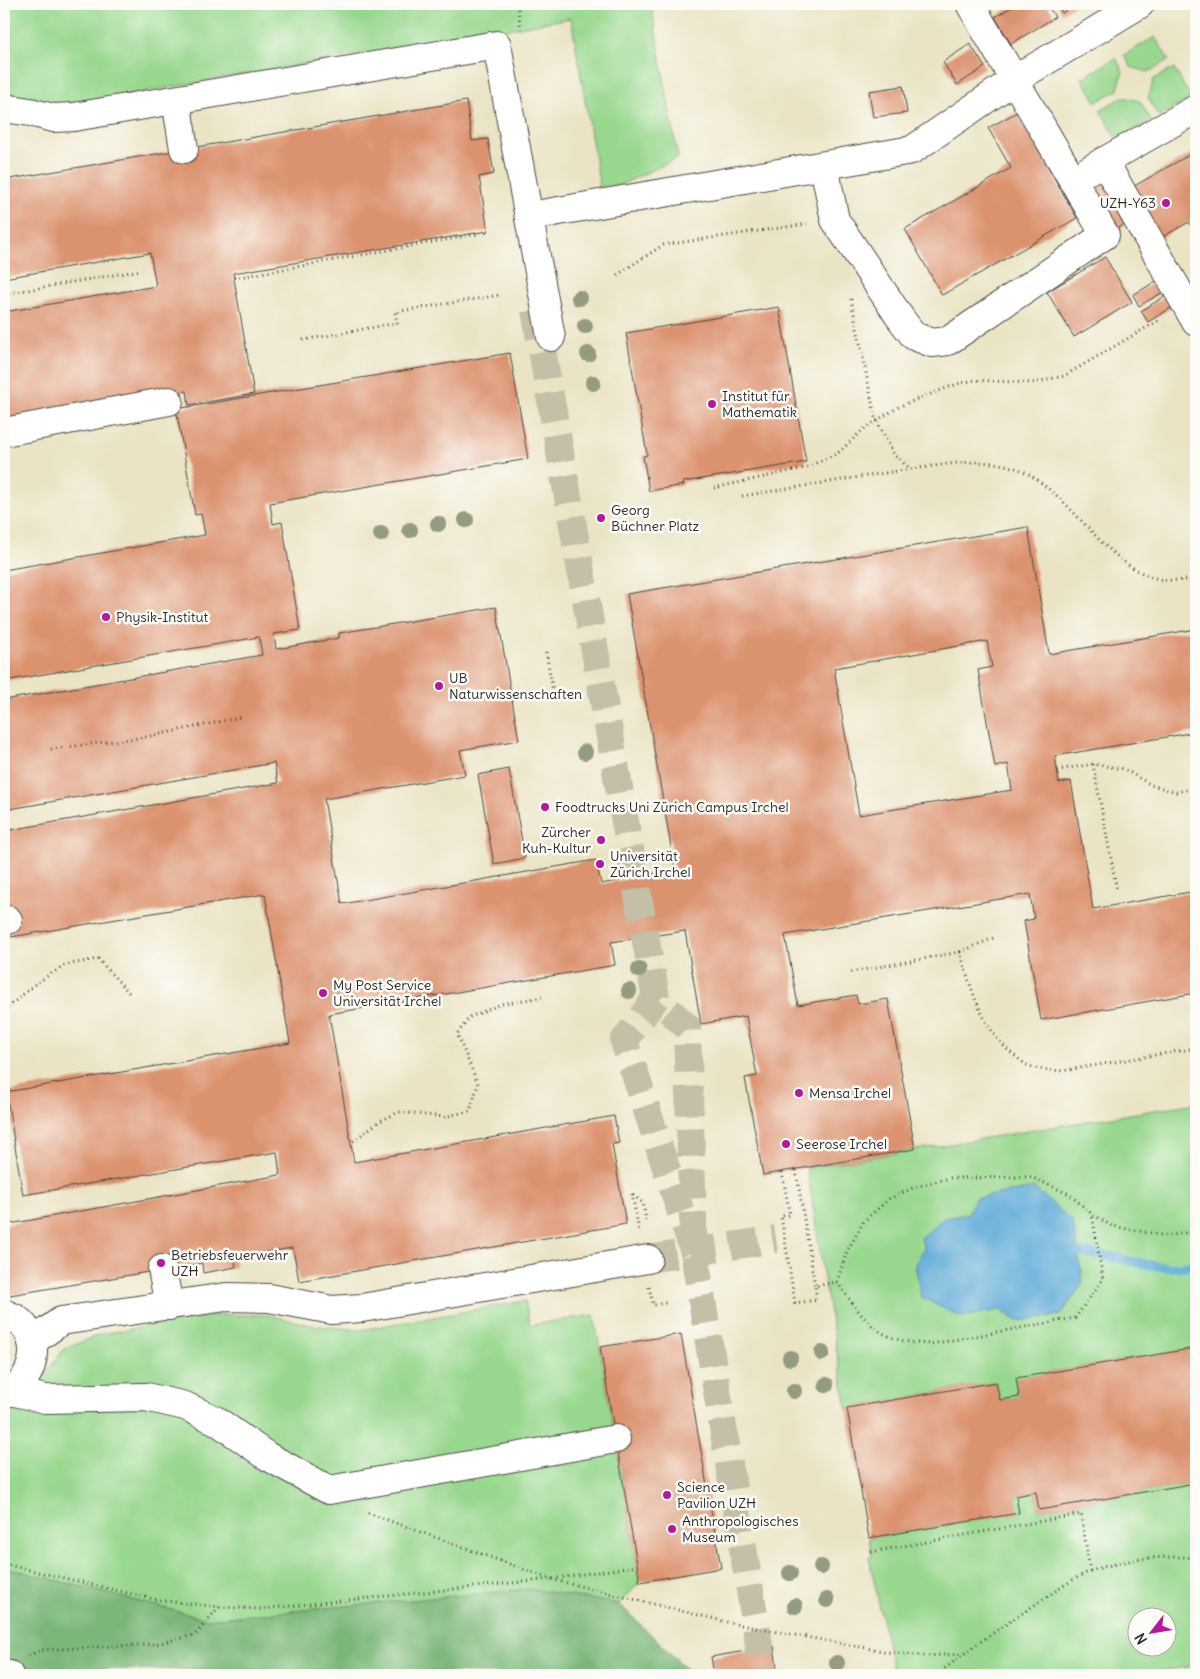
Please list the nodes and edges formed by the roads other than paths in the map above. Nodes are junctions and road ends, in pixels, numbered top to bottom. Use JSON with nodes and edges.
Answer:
{"nodes":[{"id":1,"x":970,"y":4,"type":"edge"},
{"id":2,"x":1140,"y":4,"type":"edge"},
{"id":3,"x":1014,"y":80,"type":"junction"},
{"id":4,"x":176,"y":100,"type":"junction"},
{"id":5,"x":4,"y":108,"type":"edge"},
{"id":6,"x":1196,"y":109,"type":"edge"},
{"id":7,"x":184,"y":149,"type":"dead end"},
{"id":8,"x":1104,"y":161,"type":"junction"},
{"id":9,"x":824,"y":166,"type":"junction"},
{"id":10,"x":1072,"y":180,"type":"junction"},
{"id":11,"x":530,"y":216,"type":"junction"},
{"id":12,"x":1191,"y":314,"type":"edge"},
{"id":13,"x":551,"y":337,"type":"dead end"},
{"id":14,"x":169,"y":401,"type":"dead end"},
{"id":15,"x":4,"y":432,"type":"edge"},
{"id":16,"x":648,"y":1259,"type":"tunnel mouth"},
{"id":17,"x":162,"y":1269,"type":"dead end"},
{"id":18,"x":169,"y":1306,"type":"junction"},
{"id":19,"x":4,"y":1313,"type":"edge"},
{"id":20,"x":32,"y":1342,"type":"junction"},
{"id":21,"x":8,"y":1393,"type":"edge"},
{"id":22,"x":616,"y":1439,"type":"dead end"},
{"id":23,"x":17,"y":1666,"type":"edge"},
{"id":24,"x":4,"y":1674,"type":"edge"}],
"edges":[{"from":1,"to":3,"type":"lane"},
{"from":2,"to":3,"type":"lane"},
{"from":3,"to":9,"type":"lane"},
{"from":3,"to":10,"type":"lane"},
{"from":4,"to":5,"type":"lane"},
{"from":4,"to":7,"type":"lane"},
{"from":4,"to":11,"type":"lane"},
{"from":6,"to":8,"type":"lane"},
{"from":8,"to":10,"type":"lane"},
{"from":8,"to":12,"type":"lane"},
{"from":9,"to":10,"type":"lane"},
{"from":9,"to":11,"type":"lane"},
{"from":11,"to":13,"type":"lane"},
{"from":14,"to":15,"type":"lane"},
{"from":16,"to":18,"type":"lane"},
{"from":17,"to":18,"type":"lane"},
{"from":18,"to":20,"type":"lane"},
{"from":19,"to":20,"type":"lane"},
{"from":20,"to":21,"type":"lane"},
{"from":21,"to":22,"type":"lane"},
{"from":23,"to":24,"type":"lane"}]}
